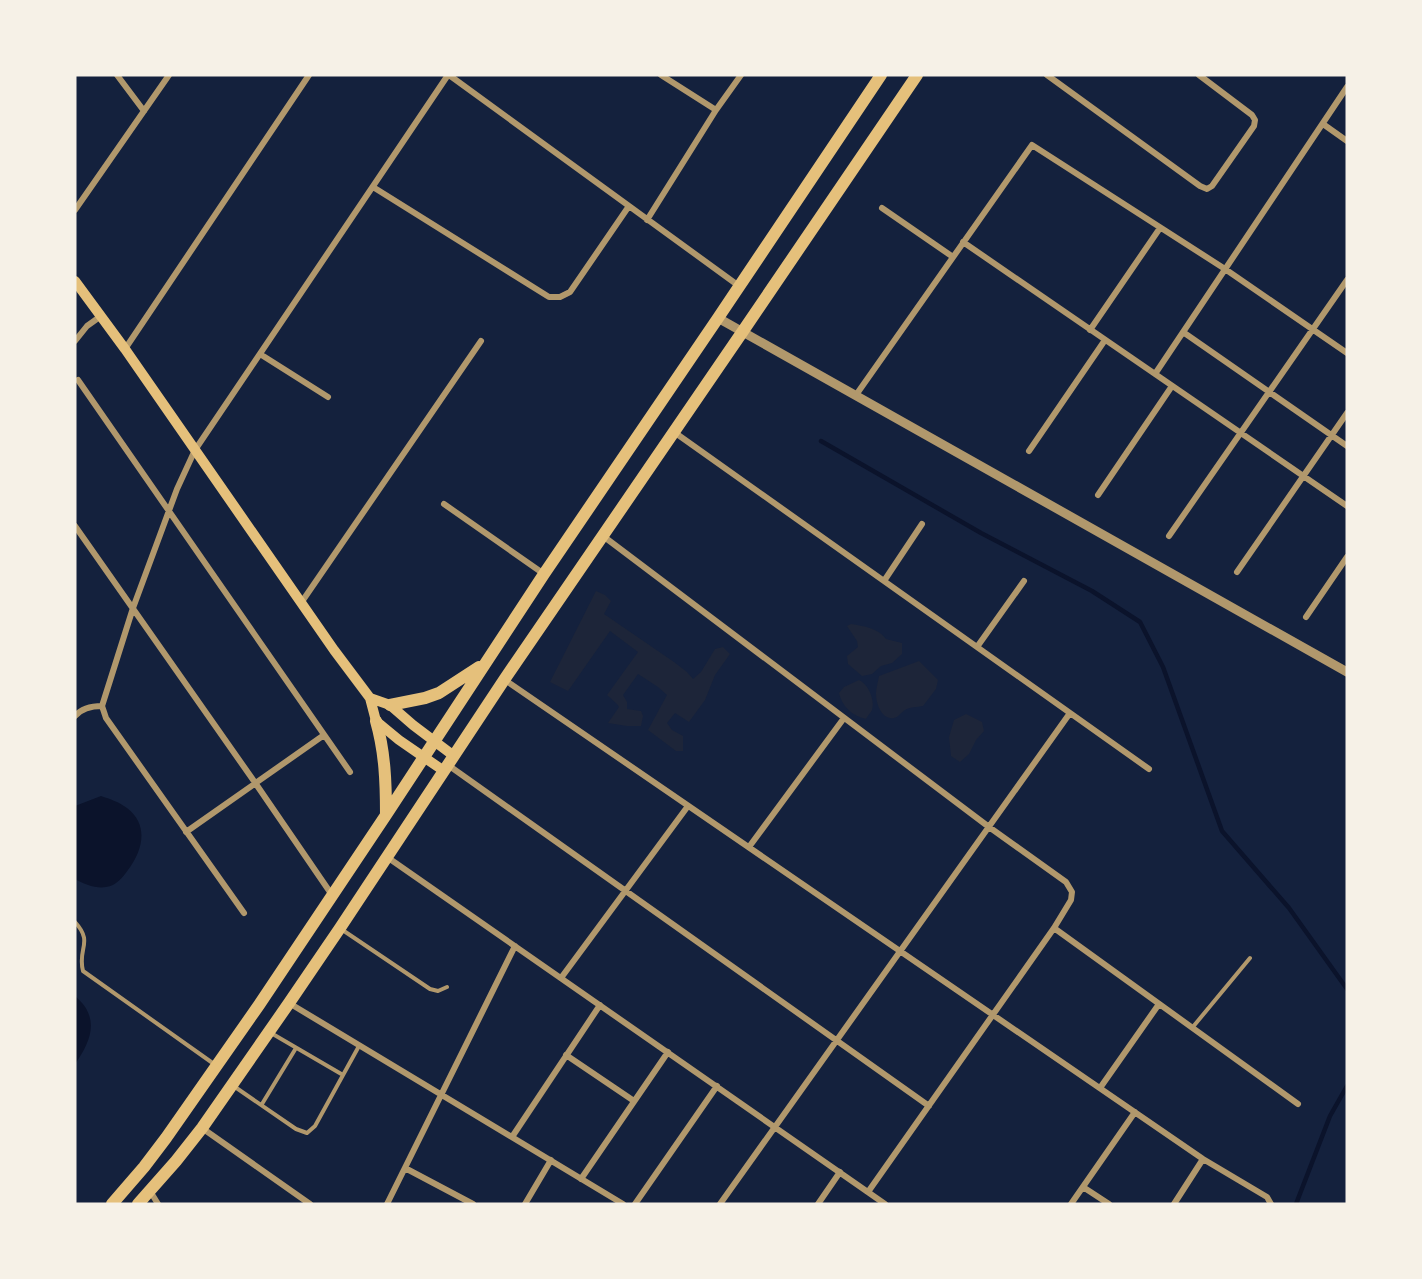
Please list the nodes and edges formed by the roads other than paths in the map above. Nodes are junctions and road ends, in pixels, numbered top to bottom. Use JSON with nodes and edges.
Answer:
{"nodes":[{"id":1,"x":117,"y":75,"type":"edge"},
{"id":2,"x":169,"y":75,"type":"edge"},
{"id":3,"x":309,"y":75,"type":"edge"},
{"id":4,"x":449,"y":75,"type":"edge"},
{"id":5,"x":661,"y":75,"type":"edge"},
{"id":6,"x":741,"y":75,"type":"edge"},
{"id":7,"x":880,"y":75,"type":"edge"},
{"id":8,"x":917,"y":75,"type":"edge"},
{"id":9,"x":1047,"y":75,"type":"edge"},
{"id":10,"x":1199,"y":75,"type":"edge"},
{"id":11,"x":1347,"y":87,"type":"edge"},
{"id":12,"x":716,"y":110,"type":"junction"},
{"id":13,"x":144,"y":111,"type":"junction"},
{"id":14,"x":1323,"y":124,"type":"junction"},
{"id":15,"x":1347,"y":141,"type":"edge"},
{"id":16,"x":373,"y":187,"type":"junction"},
{"id":17,"x":629,"y":206,"type":"junction"},
{"id":18,"x":882,"y":208,"type":"dead end"},
{"id":19,"x":75,"y":210,"type":"edge"},
{"id":20,"x":647,"y":220,"type":"junction"},
{"id":21,"x":1160,"y":228,"type":"junction"},
{"id":22,"x":963,"y":242,"type":"junction"},
{"id":23,"x":952,"y":257,"type":"junction"},
{"id":24,"x":1225,"y":269,"type":"junction"},
{"id":25,"x":1347,"y":280,"type":"edge"},
{"id":26,"x":75,"y":281,"type":"edge"},
{"id":27,"x":739,"y":286,"type":"junction"},
{"id":28,"x":101,"y":316,"type":"junction"},
{"id":29,"x":718,"y":318,"type":"junction"},
{"id":30,"x":1090,"y":330,"type":"junction"},
{"id":31,"x":1313,"y":330,"type":"junction"},
{"id":32,"x":743,"y":331,"type":"junction"},
{"id":33,"x":1183,"y":332,"type":"junction"},
{"id":34,"x":1105,"y":340,"type":"junction"},
{"id":35,"x":75,"y":341,"type":"edge"},
{"id":36,"x":481,"y":341,"type":"dead end"},
{"id":37,"x":125,"y":349,"type":"junction"},
{"id":38,"x":1347,"y":353,"type":"edge"},
{"id":39,"x":260,"y":354,"type":"junction"},
{"id":40,"x":1155,"y":374,"type":"junction"},
{"id":41,"x":78,"y":380,"type":"dead end"},
{"id":42,"x":1172,"y":386,"type":"junction"},
{"id":43,"x":1269,"y":392,"type":"junction"},
{"id":44,"x":856,"y":395,"type":"junction"},
{"id":45,"x":328,"y":397,"type":"dead end"},
{"id":46,"x":1347,"y":413,"type":"edge"},
{"id":47,"x":673,"y":432,"type":"junction"},
{"id":48,"x":1240,"y":433,"type":"junction"},
{"id":49,"x":1332,"y":435,"type":"junction"},
{"id":50,"x":1347,"y":446,"type":"edge"},
{"id":51,"x":195,"y":450,"type":"junction"},
{"id":52,"x":1029,"y":451,"type":"dead end"},
{"id":53,"x":1303,"y":476,"type":"junction"},
{"id":54,"x":1098,"y":495,"type":"dead end"},
{"id":55,"x":444,"y":504,"type":"dead end"},
{"id":56,"x":1347,"y":506,"type":"edge"},
{"id":57,"x":169,"y":511,"type":"junction"},
{"id":58,"x":922,"y":524,"type":"dead end"},
{"id":59,"x":75,"y":526,"type":"edge"},
{"id":60,"x":602,"y":535,"type":"junction"},
{"id":61,"x":1170,"y":536,"type":"dead end"},
{"id":62,"x":1347,"y":557,"type":"edge"},
{"id":63,"x":1238,"y":572,"type":"dead end"},
{"id":64,"x":544,"y":574,"type":"junction"},
{"id":65,"x":884,"y":581,"type":"junction"},
{"id":66,"x":1024,"y":581,"type":"dead end"},
{"id":67,"x":301,"y":603,"type":"junction"},
{"id":68,"x":133,"y":608,"type":"junction"},
{"id":69,"x":1306,"y":617,"type":"dead end"},
{"id":70,"x":977,"y":647,"type":"junction"},
{"id":71,"x":485,"y":663,"type":"junction"},
{"id":72,"x":1347,"y":672,"type":"edge"},
{"id":73,"x":504,"y":680,"type":"junction"},
{"id":74,"x":370,"y":698,"type":"junction"},
{"id":75,"x":102,"y":705,"type":"junction"},
{"id":76,"x":390,"y":705,"type":"junction"},
{"id":77,"x":1070,"y":713,"type":"junction"},
{"id":78,"x":75,"y":716,"type":"edge"},
{"id":79,"x":844,"y":718,"type":"junction"},
{"id":80,"x":376,"y":721,"type":"junction"},
{"id":81,"x":324,"y":735,"type":"junction"},
{"id":82,"x":434,"y":741,"type":"junction"},
{"id":83,"x":424,"y":757,"type":"junction"},
{"id":84,"x":449,"y":764,"type":"junction"},
{"id":85,"x":1149,"y":769,"type":"dead end"},
{"id":86,"x":350,"y":772,"type":"dead end"},
{"id":87,"x":256,"y":784,"type":"junction"},
{"id":88,"x":688,"y":806,"type":"junction"},
{"id":89,"x":386,"y":815,"type":"junction"},
{"id":90,"x":988,"y":827,"type":"junction"},
{"id":91,"x":186,"y":832,"type":"junction"},
{"id":92,"x":749,"y":847,"type":"junction"},
{"id":93,"x":387,"y":856,"type":"junction"},
{"id":94,"x":625,"y":891,"type":"junction"},
{"id":95,"x":332,"y":895,"type":"junction"},
{"id":96,"x":244,"y":913,"type":"dead end"},
{"id":97,"x":75,"y":922,"type":"edge"},
{"id":98,"x":340,"y":928,"type":"junction"},
{"id":99,"x":1054,"y":928,"type":"junction"},
{"id":100,"x":515,"y":946,"type":"junction"},
{"id":101,"x":900,"y":951,"type":"junction"},
{"id":102,"x":1250,"y":958,"type":"dead end"},
{"id":103,"x":561,"y":978,"type":"junction"},
{"id":104,"x":447,"y":987,"type":"dead end"},
{"id":105,"x":289,"y":1003,"type":"junction"},
{"id":106,"x":1159,"y":1004,"type":"junction"},
{"id":107,"x":600,"y":1005,"type":"junction"},
{"id":108,"x":993,"y":1015,"type":"junction"},
{"id":109,"x":1192,"y":1028,"type":"junction"},
{"id":110,"x":269,"y":1032,"type":"junction"},
{"id":111,"x":837,"y":1040,"type":"junction"},
{"id":112,"x":360,"y":1045,"type":"junction"},
{"id":113,"x":296,"y":1048,"type":"junction"},
{"id":114,"x":668,"y":1052,"type":"junction"},
{"id":115,"x":566,"y":1055,"type":"junction"},
{"id":116,"x":217,"y":1066,"type":"junction"},
{"id":117,"x":343,"y":1075,"type":"junction"},
{"id":118,"x":232,"y":1084,"type":"junction"},
{"id":119,"x":717,"y":1086,"type":"junction"},
{"id":120,"x":1100,"y":1088,"type":"junction"},
{"id":121,"x":442,"y":1095,"type":"junction"},
{"id":122,"x":634,"y":1101,"type":"junction"},
{"id":123,"x":262,"y":1104,"type":"junction"},
{"id":124,"x":1298,"y":1104,"type":"dead end"},
{"id":125,"x":929,"y":1106,"type":"junction"},
{"id":126,"x":1135,"y":1112,"type":"junction"},
{"id":127,"x":775,"y":1127,"type":"junction"},
{"id":128,"x":202,"y":1128,"type":"junction"},
{"id":129,"x":512,"y":1137,"type":"junction"},
{"id":130,"x":1203,"y":1159,"type":"junction"},
{"id":131,"x":551,"y":1160,"type":"junction"},
{"id":132,"x":405,"y":1168,"type":"junction"},
{"id":133,"x":840,"y":1172,"type":"junction"},
{"id":134,"x":581,"y":1179,"type":"junction"},
{"id":135,"x":1083,"y":1187,"type":"junction"},
{"id":136,"x":150,"y":1191,"type":"junction"},
{"id":137,"x":868,"y":1192,"type":"junction"},
{"id":138,"x":298,"y":1197,"type":"junction"},
{"id":139,"x":112,"y":1204,"type":"edge"},
{"id":140,"x":138,"y":1204,"type":"edge"},
{"id":141,"x":158,"y":1204,"type":"edge"},
{"id":142,"x":293,"y":1204,"type":"edge"},
{"id":143,"x":310,"y":1204,"type":"edge"},
{"id":144,"x":387,"y":1204,"type":"edge"},
{"id":145,"x":473,"y":1204,"type":"edge"},
{"id":146,"x":525,"y":1204,"type":"edge"},
{"id":147,"x":623,"y":1204,"type":"edge"},
{"id":148,"x":635,"y":1204,"type":"edge"},
{"id":149,"x":720,"y":1204,"type":"edge"},
{"id":150,"x":818,"y":1204,"type":"edge"},
{"id":151,"x":885,"y":1204,"type":"edge"},
{"id":152,"x":1071,"y":1204,"type":"edge"},
{"id":153,"x":1109,"y":1204,"type":"edge"},
{"id":154,"x":1174,"y":1204,"type":"edge"},
{"id":155,"x":1271,"y":1204,"type":"edge"}],
"edges":[{"from":1,"to":13,"type":"street"},
{"from":2,"to":13,"type":"street"},
{"from":3,"to":37,"type":"street"},
{"from":4,"to":16,"type":"street"},
{"from":4,"to":17,"type":"street"},
{"from":5,"to":12,"type":"street"},
{"from":6,"to":12,"type":"street"},
{"from":7,"to":27,"type":"main road"},
{"from":8,"to":32,"type":"main road"},
{"from":9,"to":10,"type":"street"},
{"from":11,"to":14,"type":"street"},
{"from":12,"to":20,"type":"street"},
{"from":13,"to":19,"type":"street"},
{"from":14,"to":15,"type":"street"},
{"from":14,"to":24,"type":"street"},
{"from":16,"to":17,"type":"street"},
{"from":16,"to":39,"type":"street"},
{"from":17,"to":20,"type":"street"},
{"from":18,"to":23,"type":"street"},
{"from":20,"to":27,"type":"street"},
{"from":21,"to":22,"type":"street"},
{"from":21,"to":24,"type":"street"},
{"from":21,"to":30,"type":"street"},
{"from":22,"to":23,"type":"street"},
{"from":22,"to":30,"type":"street"},
{"from":23,"to":44,"type":"street"},
{"from":24,"to":31,"type":"street"},
{"from":24,"to":33,"type":"street"},
{"from":25,"to":31,"type":"street"},
{"from":26,"to":28,"type":"main road"},
{"from":27,"to":29,"type":"main road"},
{"from":28,"to":35,"type":"street"},
{"from":28,"to":37,"type":"main road"},
{"from":29,"to":32,"type":"street"},
{"from":29,"to":64,"type":"main road"},
{"from":30,"to":34,"type":"street"},
{"from":31,"to":38,"type":"street"},
{"from":31,"to":43,"type":"street"},
{"from":32,"to":44,"type":"street"},
{"from":32,"to":47,"type":"main road"},
{"from":33,"to":40,"type":"street"},
{"from":33,"to":43,"type":"street"},
{"from":34,"to":40,"type":"street"},
{"from":34,"to":52,"type":"street"},
{"from":36,"to":67,"type":"street"},
{"from":37,"to":51,"type":"main road"},
{"from":39,"to":45,"type":"street"},
{"from":39,"to":51,"type":"street"},
{"from":40,"to":42,"type":"street"},
{"from":41,"to":57,"type":"street"},
{"from":42,"to":48,"type":"street"},
{"from":42,"to":54,"type":"street"},
{"from":43,"to":48,"type":"street"},
{"from":43,"to":49,"type":"street"},
{"from":44,"to":72,"type":"street"},
{"from":46,"to":49,"type":"street"},
{"from":47,"to":60,"type":"main road"},
{"from":47,"to":65,"type":"street"},
{"from":48,"to":53,"type":"street"},
{"from":48,"to":61,"type":"street"},
{"from":49,"to":50,"type":"street"},
{"from":49,"to":53,"type":"street"},
{"from":51,"to":57,"type":"street"},
{"from":51,"to":67,"type":"main road"},
{"from":53,"to":56,"type":"street"},
{"from":53,"to":63,"type":"street"},
{"from":55,"to":64,"type":"street"},
{"from":57,"to":68,"type":"street"},
{"from":57,"to":81,"type":"street"},
{"from":58,"to":65,"type":"street"},
{"from":59,"to":68,"type":"street"},
{"from":60,"to":73,"type":"main road"},
{"from":60,"to":79,"type":"street"},
{"from":62,"to":69,"type":"street"},
{"from":64,"to":71,"type":"main road"},
{"from":65,"to":70,"type":"street"},
{"from":66,"to":70,"type":"street"},
{"from":67,"to":74,"type":"main road"},
{"from":68,"to":75,"type":"street"},
{"from":68,"to":87,"type":"street"},
{"from":70,"to":77,"type":"street"},
{"from":71,"to":76,"type":"main road"},
{"from":71,"to":82,"type":"main road"},
{"from":73,"to":84,"type":"main road"},
{"from":73,"to":88,"type":"street"},
{"from":74,"to":76,"type":"main road"},
{"from":74,"to":80,"type":"main road"},
{"from":75,"to":78,"type":"street"},
{"from":75,"to":91,"type":"street"},
{"from":76,"to":82,"type":"main road"},
{"from":77,"to":85,"type":"street"},
{"from":77,"to":90,"type":"street"},
{"from":79,"to":90,"type":"street"},
{"from":79,"to":92,"type":"street"},
{"from":80,"to":83,"type":"main road"},
{"from":80,"to":89,"type":"main road"},
{"from":81,"to":86,"type":"street"},
{"from":81,"to":87,"type":"street"},
{"from":82,"to":83,"type":"main road"},
{"from":82,"to":84,"type":"main road"},
{"from":83,"to":84,"type":"main road"},
{"from":83,"to":89,"type":"main road"},
{"from":84,"to":93,"type":"main road"},
{"from":84,"to":94,"type":"street"},
{"from":87,"to":91,"type":"street"},
{"from":87,"to":95,"type":"street"},
{"from":88,"to":92,"type":"street"},
{"from":88,"to":94,"type":"street"},
{"from":89,"to":95,"type":"main road"},
{"from":90,"to":99,"type":"street"},
{"from":90,"to":101,"type":"street"},
{"from":91,"to":96,"type":"street"},
{"from":92,"to":101,"type":"street"},
{"from":93,"to":98,"type":"main road"},
{"from":93,"to":100,"type":"street"},
{"from":94,"to":103,"type":"street"},
{"from":94,"to":111,"type":"street"},
{"from":95,"to":116,"type":"main road"},
{"from":97,"to":116,"type":"lane"},
{"from":98,"to":104,"type":"lane"},
{"from":98,"to":105,"type":"main road"},
{"from":99,"to":106,"type":"street"},
{"from":99,"to":108,"type":"street"},
{"from":100,"to":103,"type":"street"},
{"from":100,"to":121,"type":"street"},
{"from":101,"to":108,"type":"street"},
{"from":101,"to":111,"type":"street"},
{"from":102,"to":109,"type":"lane"},
{"from":103,"to":107,"type":"street"},
{"from":105,"to":110,"type":"main road"},
{"from":105,"to":112,"type":"street"},
{"from":106,"to":109,"type":"street"},
{"from":106,"to":120,"type":"street"},
{"from":107,"to":114,"type":"street"},
{"from":107,"to":115,"type":"street"},
{"from":108,"to":120,"type":"street"},
{"from":108,"to":125,"type":"street"},
{"from":109,"to":124,"type":"street"},
{"from":110,"to":113,"type":"lane"},
{"from":110,"to":118,"type":"main road"},
{"from":111,"to":125,"type":"street"},
{"from":111,"to":127,"type":"street"},
{"from":112,"to":117,"type":"lane"},
{"from":112,"to":121,"type":"street"},
{"from":113,"to":117,"type":"lane"},
{"from":113,"to":123,"type":"lane"},
{"from":114,"to":119,"type":"street"},
{"from":114,"to":122,"type":"street"},
{"from":115,"to":122,"type":"street"},
{"from":115,"to":129,"type":"street"},
{"from":116,"to":139,"type":"main road"},
{"from":117,"to":123,"type":"lane"},
{"from":118,"to":123,"type":"lane"},
{"from":118,"to":128,"type":"main road"},
{"from":119,"to":127,"type":"street"},
{"from":119,"to":148,"type":"street"},
{"from":120,"to":126,"type":"street"},
{"from":121,"to":129,"type":"street"},
{"from":121,"to":132,"type":"street"},
{"from":122,"to":134,"type":"street"},
{"from":125,"to":137,"type":"street"},
{"from":126,"to":130,"type":"street"},
{"from":126,"to":135,"type":"street"},
{"from":127,"to":133,"type":"street"},
{"from":127,"to":149,"type":"street"},
{"from":128,"to":136,"type":"main road"},
{"from":128,"to":138,"type":"street"},
{"from":129,"to":131,"type":"street"},
{"from":130,"to":154,"type":"street"},
{"from":130,"to":155,"type":"street"},
{"from":131,"to":134,"type":"street"},
{"from":131,"to":146,"type":"street"},
{"from":132,"to":144,"type":"street"},
{"from":132,"to":145,"type":"street"},
{"from":133,"to":137,"type":"street"},
{"from":133,"to":150,"type":"street"},
{"from":134,"to":147,"type":"street"},
{"from":135,"to":152,"type":"street"},
{"from":135,"to":153,"type":"street"},
{"from":136,"to":140,"type":"main road"},
{"from":136,"to":141,"type":"street"},
{"from":137,"to":151,"type":"street"},
{"from":138,"to":142,"type":"street"},
{"from":138,"to":143,"type":"street"}]}
